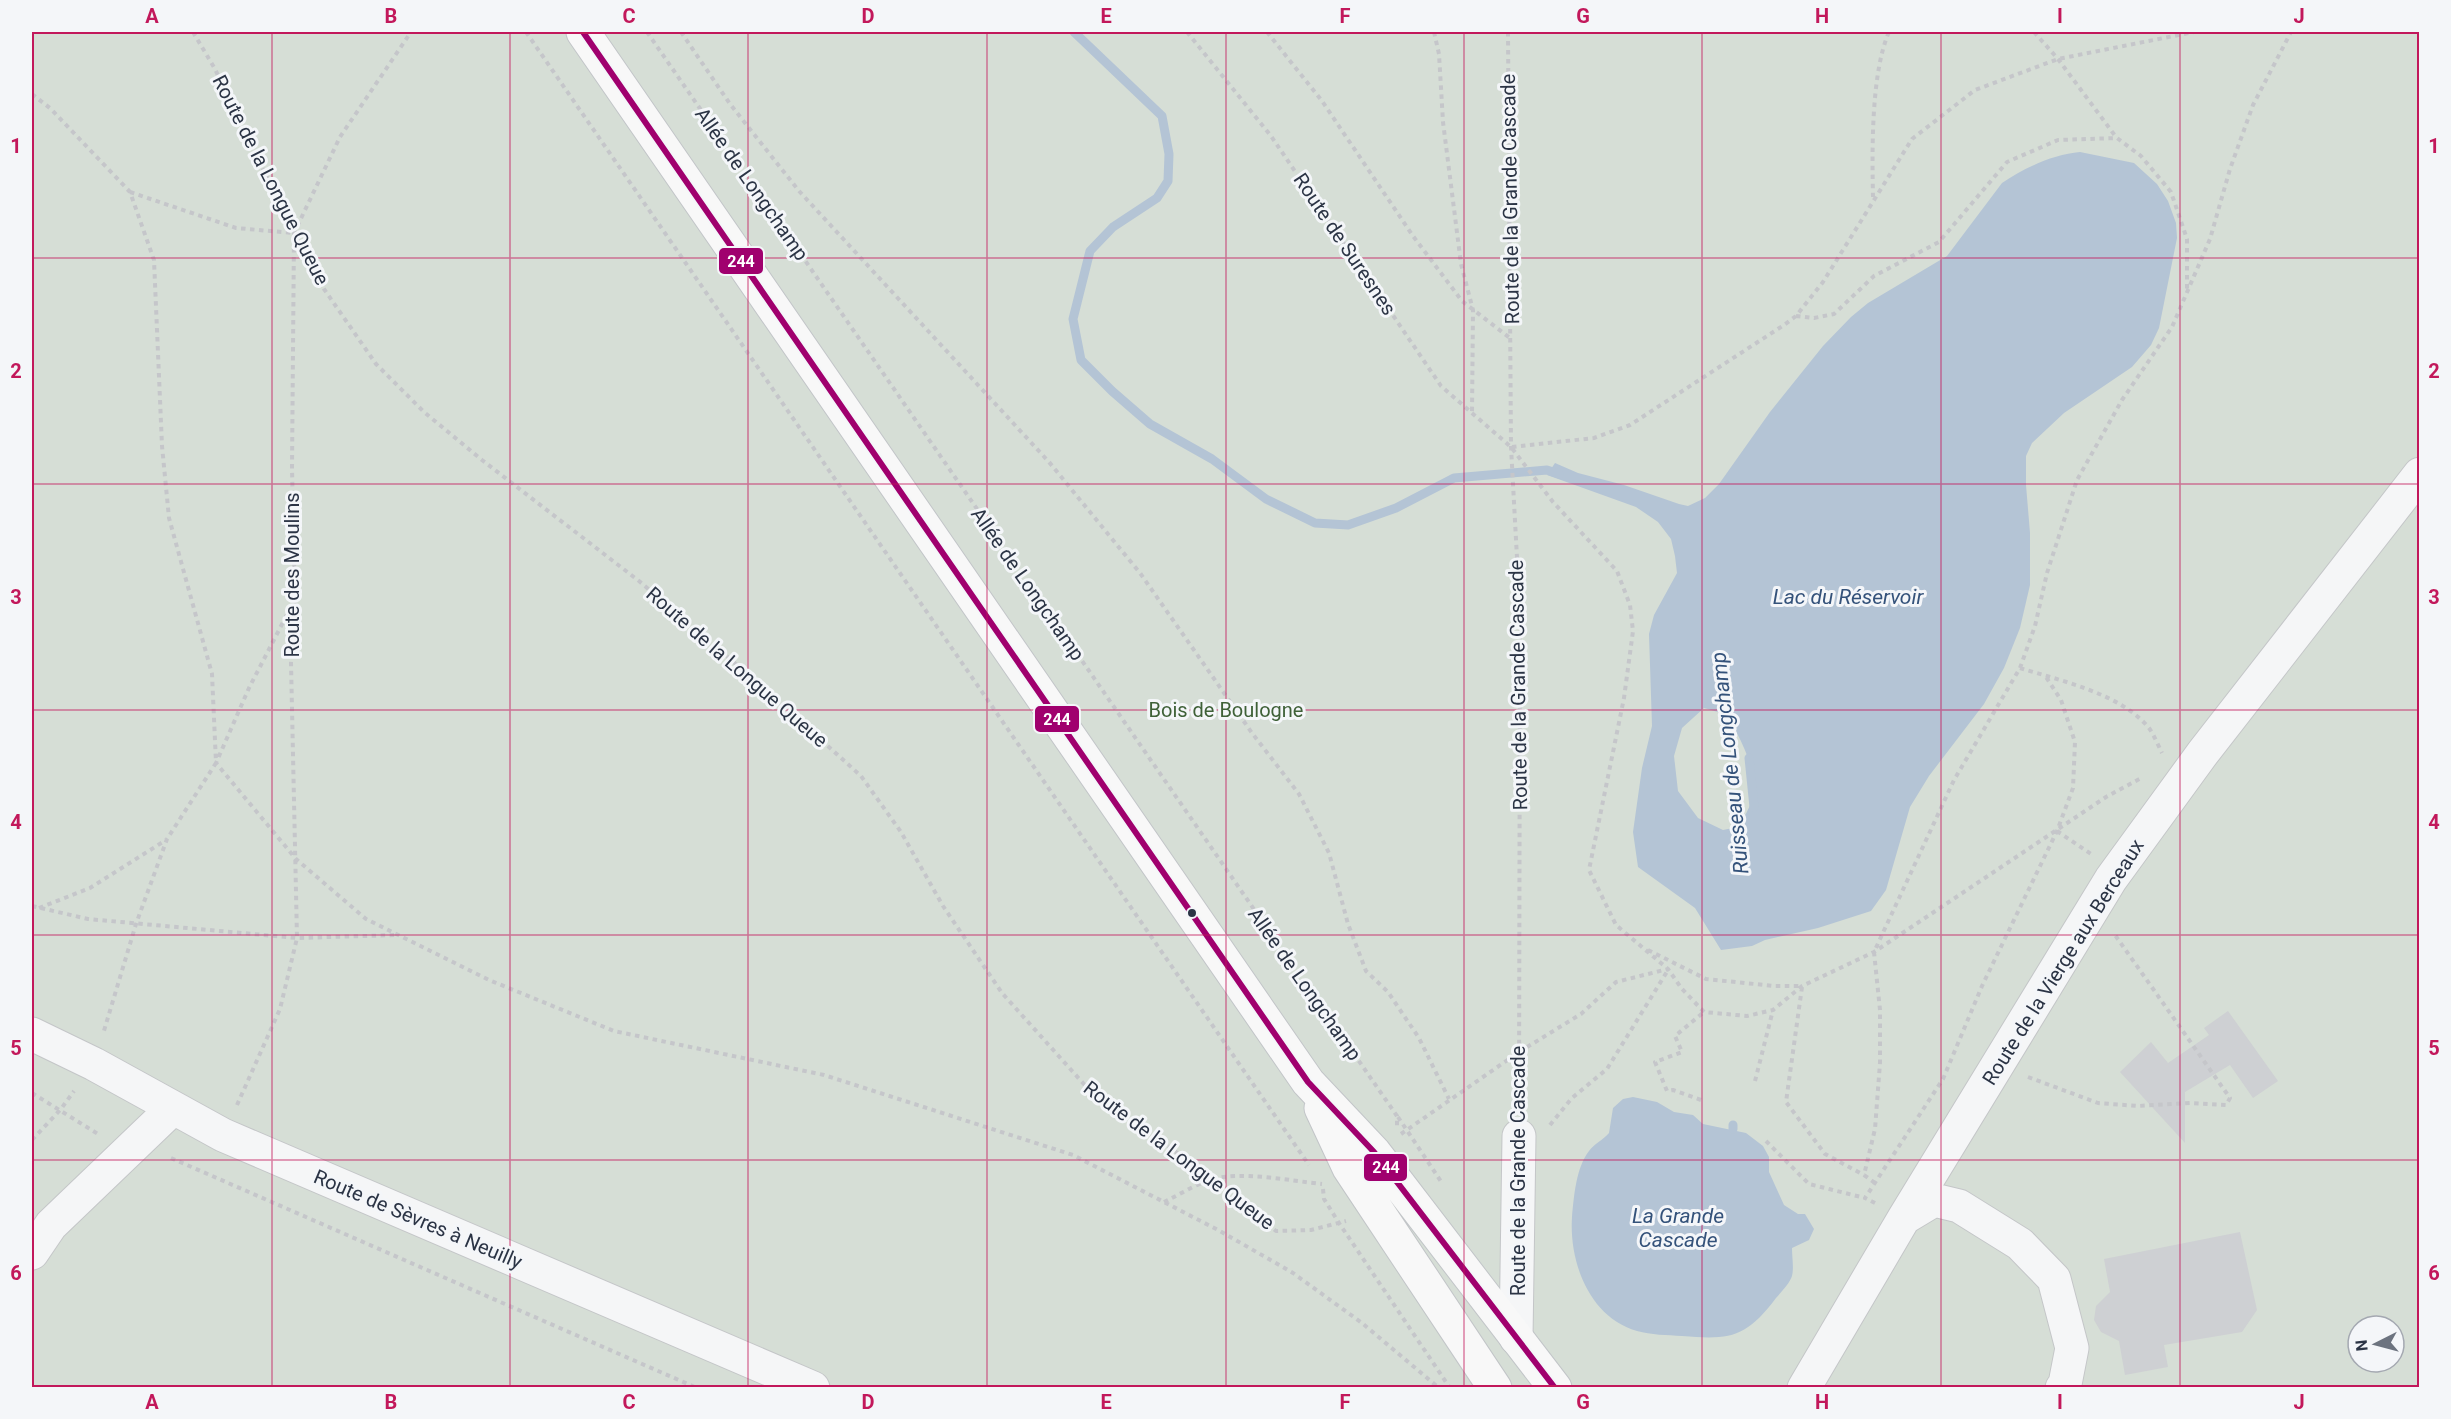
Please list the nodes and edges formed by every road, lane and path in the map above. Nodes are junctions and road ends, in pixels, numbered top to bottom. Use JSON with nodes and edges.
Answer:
{"nodes":[{"id":1,"x":192,"y":32,"type":"edge"},
{"id":2,"x":411,"y":32,"type":"edge"},
{"id":3,"x":526,"y":32,"type":"edge"},
{"id":4,"x":583,"y":32,"type":"edge"},
{"id":5,"x":647,"y":32,"type":"edge"},
{"id":6,"x":681,"y":32,"type":"edge"},
{"id":7,"x":1187,"y":32,"type":"edge"},
{"id":8,"x":1267,"y":32,"type":"edge"},
{"id":9,"x":1434,"y":32,"type":"edge"},
{"id":10,"x":1508,"y":32,"type":"edge"},
{"id":11,"x":1888,"y":32,"type":"edge"},
{"id":12,"x":2034,"y":32,"type":"edge"},
{"id":13,"x":2194,"y":32,"type":"edge"},
{"id":14,"x":2291,"y":32,"type":"edge"},
{"id":15,"x":2058,"y":59,"type":"junction"},
{"id":16,"x":32,"y":94,"type":"edge"},
{"id":17,"x":2117,"y":138,"type":"junction"},
{"id":18,"x":130,"y":192,"type":"junction"},
{"id":19,"x":1873,"y":199,"type":"junction"},
{"id":20,"x":294,"y":233,"type":"junction"},
{"id":21,"x":2187,"y":293,"type":"junction"},
{"id":22,"x":1473,"y":310,"type":"junction"},
{"id":23,"x":1796,"y":316,"type":"junction"},
{"id":24,"x":1511,"y":338,"type":"junction"},
{"id":25,"x":1472,"y":415,"type":"junction"},
{"id":26,"x":1511,"y":447,"type":"junction"},
{"id":27,"x":2420,"y":474,"type":"edge"},
{"id":28,"x":295,"y":600,"type":"junction"},
{"id":29,"x":2020,"y":668,"type":"junction"},
{"id":30,"x":2046,"y":677,"type":"junction"},
{"id":31,"x":216,"y":763,"type":"junction"},
{"id":32,"x":2177,"y":772,"type":"junction"},
{"id":33,"x":2057,"y":831,"type":"junction"},
{"id":34,"x":167,"y":839,"type":"junction"},
{"id":35,"x":296,"y":860,"type":"junction"},
{"id":36,"x":2117,"y":871,"type":"junction"},
{"id":37,"x":2096,"y":904,"type":"junction"},
{"id":38,"x":32,"y":906,"type":"edge"},
{"id":39,"x":38,"y":908,"type":"junction"},
{"id":40,"x":136,"y":924,"type":"junction"},
{"id":41,"x":398,"y":935,"type":"junction"},
{"id":42,"x":297,"y":938,"type":"junction"},
{"id":43,"x":1641,"y":946,"type":"junction"},
{"id":44,"x":1874,"y":952,"type":"junction"},
{"id":45,"x":1668,"y":969,"type":"junction"},
{"id":46,"x":1802,"y":986,"type":"junction"},
{"id":47,"x":1773,"y":1010,"type":"junction"},
{"id":48,"x":1704,"y":1012,"type":"junction"},
{"id":49,"x":32,"y":1034,"type":"edge"},
{"id":50,"x":1519,"y":1052,"type":"junction"},
{"id":51,"x":1999,"y":1063,"type":"junction"},
{"id":52,"x":94,"y":1064,"type":"junction"},
{"id":53,"x":1755,"y":1081,"type":"dead end"},
{"id":54,"x":1308,"y":1082,"type":"junction"},
{"id":55,"x":32,"y":1093,"type":"edge"},
{"id":56,"x":1449,"y":1099,"type":"junction"},
{"id":57,"x":1701,"y":1100,"type":"dead end"},
{"id":58,"x":173,"y":1108,"type":"junction"},
{"id":59,"x":61,"y":1110,"type":"junction"},
{"id":60,"x":1395,"y":1133,"type":"dead end"},
{"id":61,"x":1519,"y":1133,"type":"junction"},
{"id":62,"x":223,"y":1136,"type":"junction"},
{"id":63,"x":32,"y":1140,"type":"edge"},
{"id":64,"x":1393,"y":1140,"type":"dead end"},
{"id":65,"x":1766,"y":1141,"type":"dead end"},
{"id":66,"x":125,"y":1152,"type":"junction"},
{"id":67,"x":166,"y":1159,"type":"dead end"},
{"id":68,"x":1310,"y":1166,"type":"dead end"},
{"id":69,"x":1316,"y":1175,"type":"dead end"},
{"id":70,"x":1864,"y":1175,"type":"junction"},
{"id":71,"x":1211,"y":1179,"type":"junction"},
{"id":72,"x":1322,"y":1184,"type":"junction"},
{"id":73,"x":1865,"y":1198,"type":"dead end"},
{"id":74,"x":1164,"y":1202,"type":"junction"},
{"id":75,"x":1904,"y":1218,"type":"junction"},
{"id":76,"x":1339,"y":1223,"type":"junction"},
{"id":77,"x":32,"y":1253,"type":"edge"},
{"id":78,"x":1516,"y":1338,"type":"junction"},
{"id":79,"x":697,"y":1388,"type":"edge"},
{"id":80,"x":813,"y":1388,"type":"edge"},
{"id":81,"x":1439,"y":1388,"type":"edge"},
{"id":82,"x":1450,"y":1388,"type":"edge"},
{"id":83,"x":1496,"y":1388,"type":"edge"},
{"id":84,"x":1555,"y":1388,"type":"edge"},
{"id":85,"x":1804,"y":1388,"type":"edge"},
{"id":86,"x":2062,"y":1388,"type":"edge"}],
"edges":[{"from":1,"to":20,"type":"path","name":"Route de la Longue Queue"},
{"from":2,"to":20,"type":"path","name":"Route des Moulins"},
{"from":3,"to":68,"type":"path"},
{"from":4,"to":54,"type":"main road"},
{"from":5,"to":60,"type":"path","name":"Allée de Longchamp"},
{"from":6,"to":56,"type":"path"},
{"from":7,"to":25,"type":"path","name":"Route de Suresnes"},
{"from":8,"to":22,"type":"path"},
{"from":9,"to":22,"type":"path"},
{"from":10,"to":24,"type":"path","name":"Route de la Grande Cascade"},
{"from":11,"to":19,"type":"path"},
{"from":12,"to":15,"type":"path"},
{"from":13,"to":15,"type":"path"},
{"from":14,"to":21,"type":"path"},
{"from":15,"to":17,"type":"path"},
{"from":15,"to":19,"type":"path"},
{"from":16,"to":18,"type":"path"},
{"from":17,"to":21,"type":"path"},
{"from":17,"to":23,"type":"path"},
{"from":18,"to":20,"type":"path"},
{"from":18,"to":31,"type":"path"},
{"from":19,"to":23,"type":"path"},
{"from":20,"to":28,"type":"path","name":"Route des Moulins"},
{"from":20,"to":71,"type":"path","name":"Route de la Longue Queue"},
{"from":21,"to":29,"type":"path"},
{"from":22,"to":24,"type":"path"},
{"from":22,"to":25,"type":"path"},
{"from":23,"to":26,"type":"path"},
{"from":24,"to":26,"type":"path","name":"Route de la Grande Cascade"},
{"from":25,"to":26,"type":"path","name":"Route de Suresnes"},
{"from":26,"to":43,"type":"path","name":"Route de Suresnes"},
{"from":26,"to":50,"type":"path","name":"Route de la Grande Cascade"},
{"from":27,"to":32,"type":"street","name":"Route de la Vierge aux Berceaux"},
{"from":28,"to":31,"type":"path"},
{"from":28,"to":35,"type":"path","name":"Route des Moulins"},
{"from":29,"to":30,"type":"path"},
{"from":29,"to":44,"type":"path"},
{"from":30,"to":32,"type":"path"},
{"from":30,"to":33,"type":"path"},
{"from":31,"to":34,"type":"path"},
{"from":31,"to":35,"type":"path"},
{"from":32,"to":33,"type":"path"},
{"from":32,"to":36,"type":"street","name":"Route de la Vierge aux Berceaux"},
{"from":33,"to":36,"type":"path"},
{"from":33,"to":44,"type":"path"},
{"from":33,"to":70,"type":"path"},
{"from":34,"to":39,"type":"path"},
{"from":34,"to":40,"type":"path"},
{"from":35,"to":41,"type":"path"},
{"from":35,"to":42,"type":"path","name":"Route des Moulins"},
{"from":36,"to":37,"type":"street","name":"Route de la Vierge aux Berceaux"},
{"from":37,"to":51,"type":"street","name":"Route de la Vierge aux Berceaux"},
{"from":37,"to":51,"type":"path"},
{"from":38,"to":39,"type":"path"},
{"from":39,"to":40,"type":"path"},
{"from":40,"to":42,"type":"path"},
{"from":40,"to":52,"type":"path"},
{"from":41,"to":42,"type":"path"},
{"from":41,"to":74,"type":"path"},
{"from":42,"to":62,"type":"path","name":"Route des Moulins"},
{"from":43,"to":45,"type":"path"},
{"from":43,"to":46,"type":"path"},
{"from":44,"to":46,"type":"path"},
{"from":44,"to":70,"type":"path"},
{"from":45,"to":48,"type":"path"},
{"from":45,"to":50,"type":"path"},
{"from":45,"to":61,"type":"path"},
{"from":46,"to":47,"type":"path"},
{"from":46,"to":70,"type":"path"},
{"from":47,"to":48,"type":"path"},
{"from":47,"to":53,"type":"path"},
{"from":48,"to":57,"type":"path"},
{"from":49,"to":52,"type":"street","name":"Route de Sèvres à Neuilly"},
{"from":50,"to":56,"type":"path"},
{"from":50,"to":61,"type":"path","name":"Route de la Grande Cascade"},
{"from":51,"to":75,"type":"street","name":"Route de la Vierge aux Berceaux"},
{"from":52,"to":58,"type":"street","name":"Route de Sèvres à Neuilly"},
{"from":52,"to":59,"type":"path"},
{"from":54,"to":78,"type":"main road"},
{"from":54,"to":83,"type":"main road"},
{"from":55,"to":59,"type":"path"},
{"from":56,"to":64,"type":"path"},
{"from":58,"to":62,"type":"street","name":"Route de Sèvres à Neuilly"},
{"from":58,"to":66,"type":"street"},
{"from":59,"to":63,"type":"path"},
{"from":59,"to":66,"type":"path"},
{"from":61,"to":78,"type":"street","name":"Route de la Grande Cascade"},
{"from":62,"to":80,"type":"street","name":"Route de Sèvres à Neuilly"},
{"from":65,"to":73,"type":"path"},
{"from":66,"to":77,"type":"street"},
{"from":67,"to":79,"type":"path"},
{"from":69,"to":72,"type":"path"},
{"from":71,"to":72,"type":"path"},
{"from":71,"to":74,"type":"path"},
{"from":71,"to":76,"type":"path","name":"Route de la Longue Queue"},
{"from":72,"to":76,"type":"path"},
{"from":74,"to":81,"type":"path"},
{"from":75,"to":85,"type":"street","name":"Route de la Vierge aux Berceaux"},
{"from":75,"to":86,"type":"street"},
{"from":76,"to":82,"type":"path"},
{"from":78,"to":84,"type":"main road"}]}
